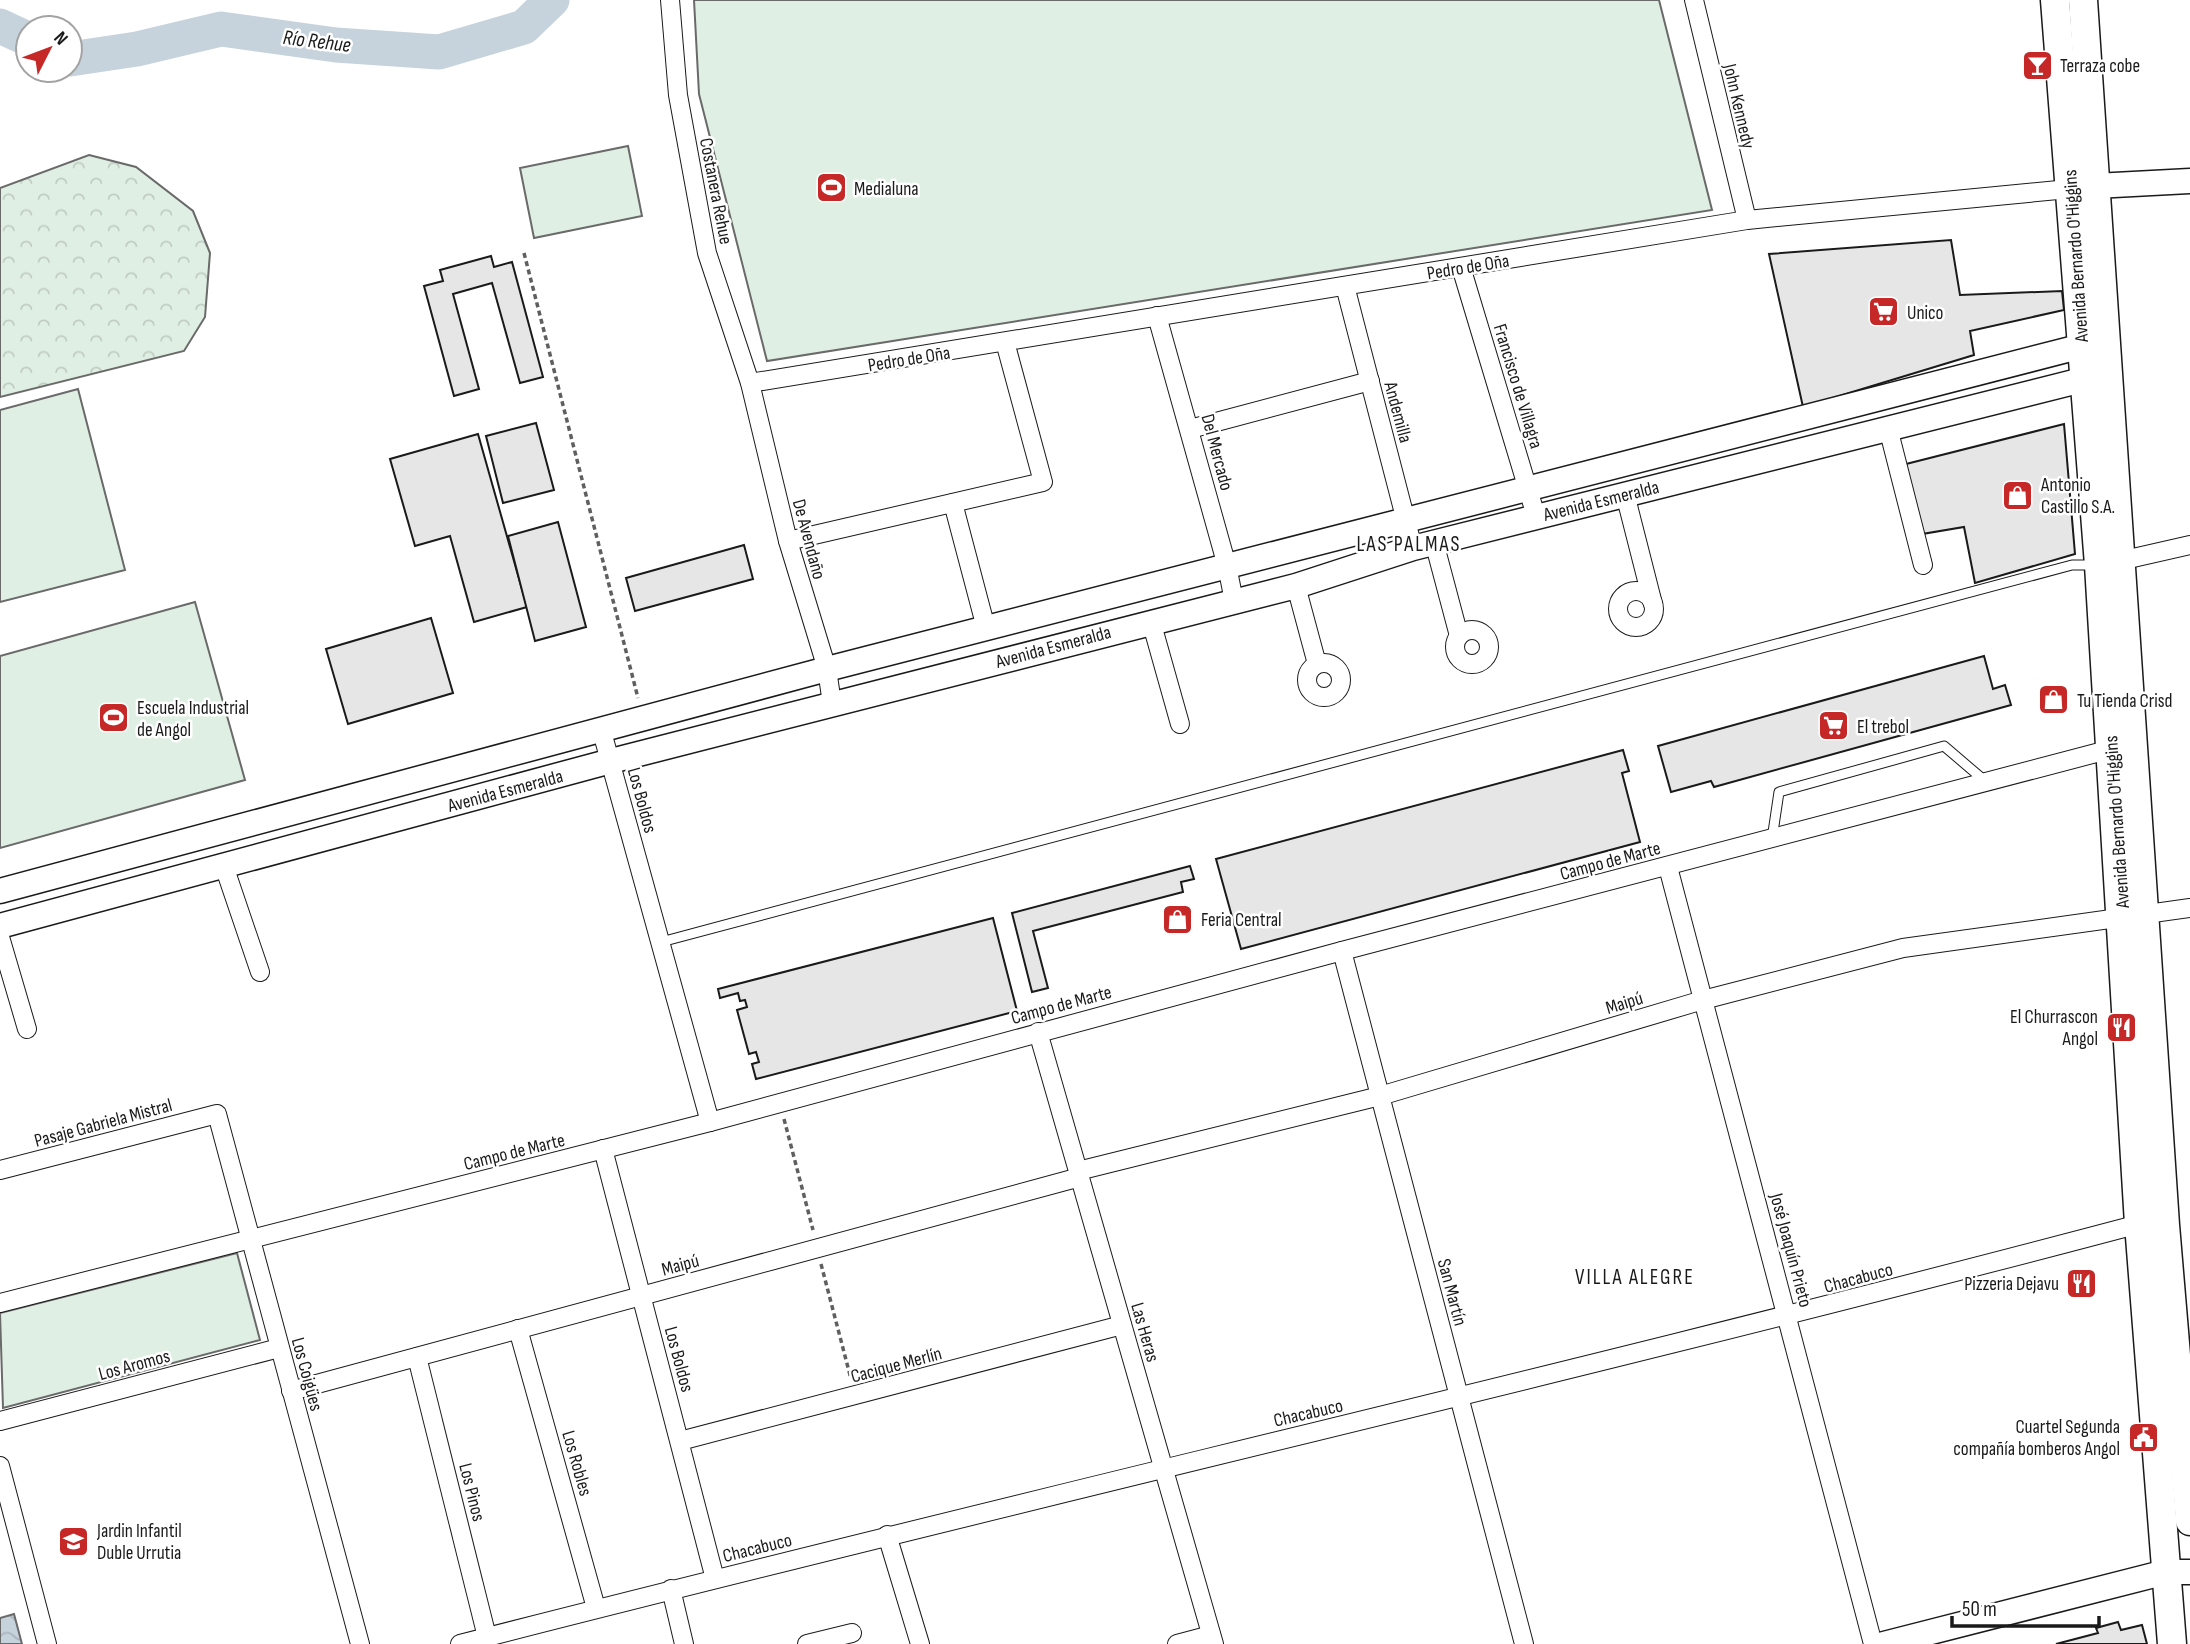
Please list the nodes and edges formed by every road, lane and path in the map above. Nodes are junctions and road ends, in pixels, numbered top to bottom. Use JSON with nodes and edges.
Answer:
{"nodes":[{"id":1,"x":670,"y":0,"type":"edge"},
{"id":2,"x":1694,"y":0,"type":"edge"},
{"id":3,"x":2055,"y":0,"type":"edge"},
{"id":4,"x":2083,"y":0,"type":"edge"},
{"id":5,"x":2190,"y":181,"type":"edge"},
{"id":6,"x":2083,"y":188,"type":"junction"},
{"id":7,"x":1747,"y":220,"type":"junction"},
{"id":8,"x":524,"y":253,"type":"dead end"},
{"id":9,"x":1461,"y":267,"type":"junction"},
{"id":10,"x":1345,"y":286,"type":"junction"},
{"id":11,"x":1157,"y":316,"type":"junction"},
{"id":12,"x":1005,"y":342,"type":"junction"},
{"id":13,"x":2094,"y":343,"type":"junction"},
{"id":14,"x":2096,"y":376,"type":"junction"},
{"id":15,"x":1370,"y":382,"type":"junction"},
{"id":16,"x":750,"y":383,"type":"junction"},
{"id":17,"x":1888,"y":428,"type":"junction"},
{"id":18,"x":1190,"y":429,"type":"junction"},
{"id":19,"x":1527,"y":488,"type":"junction"},
{"id":20,"x":1625,"y":494,"type":"junction"},
{"id":21,"x":953,"y":503,"type":"junction"},
{"id":22,"x":1536,"y":516,"type":"junction"},
{"id":23,"x":1405,"y":520,"type":"junction"},
{"id":24,"x":788,"y":541,"type":"junction"},
{"id":25,"x":1423,"y":545,"type":"junction"},
{"id":26,"x":2190,"y":545,"type":"edge"},
{"id":27,"x":2110,"y":563,"type":"junction"},
{"id":28,"x":1923,"y":565,"type":"dead end"},
{"id":29,"x":1227,"y":566,"type":"junction"},
{"id":30,"x":1296,"y":586,"type":"junction"},
{"id":31,"x":1234,"y":601,"type":"junction"},
{"id":32,"x":1653,"y":604,"type":"dead end"},
{"id":33,"x":1014,"y":621,"type":"junction"},
{"id":34,"x":1151,"y":621,"type":"junction"},
{"id":35,"x":976,"y":631,"type":"junction"},
{"id":36,"x":1459,"y":636,"type":"dead end"},
{"id":37,"x":1021,"y":655,"type":"junction"},
{"id":38,"x":1317,"y":664,"type":"dead end"},
{"id":39,"x":973,"y":667,"type":"junction"},
{"id":40,"x":827,"y":669,"type":"junction"},
{"id":41,"x":832,"y":705,"type":"junction"},
{"id":42,"x":644,"y":720,"type":"junction"},
{"id":43,"x":1180,"y":724,"type":"dead end"},
{"id":44,"x":601,"y":732,"type":"junction"},
{"id":45,"x":2122,"y":746,"type":"junction"},
{"id":46,"x":611,"y":761,"type":"junction"},
{"id":47,"x":1986,"y":782,"type":"junction"},
{"id":48,"x":1772,"y":839,"type":"junction"},
{"id":49,"x":224,"y":866,"type":"junction"},
{"id":50,"x":1668,"y":867,"type":"junction"},
{"id":51,"x":0,"y":891,"type":"edge"},
{"id":52,"x":2190,"y":908,"type":"edge"},
{"id":53,"x":2134,"y":916,"type":"junction"},
{"id":54,"x":0,"y":926,"type":"edge"},
{"id":55,"x":0,"y":937,"type":"edge"},
{"id":56,"x":661,"y":942,"type":"junction"},
{"id":57,"x":1342,"y":951,"type":"junction"},
{"id":58,"x":260,"y":972,"type":"dead end"},
{"id":59,"x":1703,"y":1000,"type":"junction"},
{"id":60,"x":27,"y":1030,"type":"dead end"},
{"id":61,"x":1038,"y":1032,"type":"junction"},
{"id":62,"x":1380,"y":1096,"type":"junction"},
{"id":63,"x":217,"y":1114,"type":"joint"},
{"id":64,"x":710,"y":1122,"type":"junction"},
{"id":65,"x":603,"y":1149,"type":"junction"},
{"id":66,"x":0,"y":1170,"type":"edge"},
{"id":67,"x":1079,"y":1174,"type":"junction"},
{"id":68,"x":2152,"y":1225,"type":"junction"},
{"id":69,"x":250,"y":1240,"type":"junction"},
{"id":70,"x":641,"y":1296,"type":"junction"},
{"id":71,"x":0,"y":1303,"type":"edge"},
{"id":72,"x":1788,"y":1317,"type":"junction"},
{"id":73,"x":1122,"y":1325,"type":"junction"},
{"id":74,"x":518,"y":1329,"type":"junction"},
{"id":75,"x":279,"y":1348,"type":"junction"},
{"id":76,"x":417,"y":1357,"type":"junction"},
{"id":77,"x":291,"y":1391,"type":"junction"},
{"id":78,"x":1459,"y":1397,"type":"junction"},
{"id":79,"x":0,"y":1421,"type":"edge"},
{"id":80,"x":680,"y":1441,"type":"junction"},
{"id":81,"x":0,"y":1466,"type":"edge"},
{"id":82,"x":1164,"y":1468,"type":"junction"},
{"id":83,"x":2190,"y":1521,"type":"edge"},
{"id":84,"x":887,"y":1535,"type":"junction"},
{"id":85,"x":2178,"y":1572,"type":"edge"},
{"id":86,"x":715,"y":1579,"type":"junction"},
{"id":87,"x":671,"y":1589,"type":"junction"},
{"id":88,"x":597,"y":1608,"type":"junction"},
{"id":89,"x":852,"y":1633,"type":"dead end"},
{"id":90,"x":487,"y":1637,"type":"junction"},
{"id":91,"x":1213,"y":1639,"type":"edge"},
{"id":92,"x":47,"y":1644,"type":"edge"},
{"id":93,"x":360,"y":1644,"type":"edge"},
{"id":94,"x":460,"y":1644,"type":"edge"},
{"id":95,"x":684,"y":1644,"type":"edge"},
{"id":96,"x":807,"y":1644,"type":"edge"},
{"id":97,"x":920,"y":1644,"type":"edge"},
{"id":98,"x":1177,"y":1644,"type":"edge"},
{"id":99,"x":1524,"y":1644,"type":"edge"},
{"id":100,"x":1873,"y":1644,"type":"edge"},
{"id":101,"x":1884,"y":1644,"type":"edge"},
{"id":102,"x":2172,"y":1644,"type":"edge"}],
"edges":[{"from":1,"to":16,"type":"street","name":"Costanera Rehue"},
{"from":2,"to":7,"type":"street","name":"John Kennedy"},
{"from":3,"to":6,"type":"main road","name":"Avenida Bernardo O'Higgins"},
{"from":4,"to":6,"type":"main road","name":"Avenida Bernardo O'Higgins"},
{"from":5,"to":6,"type":"street","name":"Pedro de Oña"},
{"from":6,"to":7,"type":"street","name":"Pedro de Oña"},
{"from":6,"to":13,"type":"main road","name":"Avenida Bernardo O'Higgins"},
{"from":7,"to":9,"type":"street","name":"Pedro de Oña"},
{"from":8,"to":42,"type":"path"},
{"from":9,"to":10,"type":"street","name":"Pedro de Oña"},
{"from":9,"to":19,"type":"street","name":"Francisco de Villagra"},
{"from":10,"to":11,"type":"street","name":"Pedro de Oña"},
{"from":10,"to":15,"type":"street","name":"Andemilla"},
{"from":11,"to":12,"type":"street","name":"Pedro de Oña"},
{"from":11,"to":18,"type":"street","name":"Del Mercado"},
{"from":12,"to":16,"type":"street","name":"Pedro de Oña"},
{"from":12,"to":21,"type":"street"},
{"from":13,"to":14,"type":"main road","name":"Avenida Bernardo O'Higgins"},
{"from":13,"to":19,"type":"street","name":"Avenida Esmeralda"},
{"from":14,"to":17,"type":"street","name":"Avenida Esmeralda"},
{"from":14,"to":27,"type":"main road","name":"Avenida Bernardo O'Higgins"},
{"from":15,"to":18,"type":"street"},
{"from":15,"to":23,"type":"street","name":"Andemilla"},
{"from":16,"to":24,"type":"street","name":"De Avendaño"},
{"from":17,"to":20,"type":"street","name":"Avenida Esmeralda"},
{"from":17,"to":28,"type":"street"},
{"from":18,"to":29,"type":"street","name":"Del Mercado"},
{"from":19,"to":22,"type":"street","name":"Francisco de Villagra"},
{"from":19,"to":23,"type":"street","name":"Avenida Esmeralda"},
{"from":20,"to":22,"type":"street","name":"Avenida Esmeralda"},
{"from":20,"to":32,"type":"street"},
{"from":21,"to":24,"type":"street"},
{"from":21,"to":35,"type":"street"},
{"from":22,"to":25,"type":"street","name":"Avenida Esmeralda"},
{"from":23,"to":25,"type":"street","name":"Andemilla"},
{"from":23,"to":29,"type":"street","name":"Avenida Esmeralda"},
{"from":24,"to":40,"type":"street","name":"De Avendaño"},
{"from":25,"to":30,"type":"street","name":"Avenida Esmeralda"},
{"from":25,"to":36,"type":"street","name":"Andemilla"},
{"from":26,"to":27,"type":"street"},
{"from":27,"to":45,"type":"main road","name":"Avenida Bernardo O'Higgins"},
{"from":27,"to":56,"type":"lane"},
{"from":29,"to":31,"type":"street","name":"Del Mercado"},
{"from":29,"to":33,"type":"street","name":"Avenida Esmeralda"},
{"from":30,"to":31,"type":"street","name":"Avenida Esmeralda"},
{"from":30,"to":38,"type":"street"},
{"from":31,"to":34,"type":"street","name":"Avenida Esmeralda"},
{"from":33,"to":35,"type":"street","name":"Avenida Esmeralda"},
{"from":33,"to":37,"type":"street"},
{"from":34,"to":37,"type":"street","name":"Avenida Esmeralda"},
{"from":34,"to":43,"type":"street"},
{"from":35,"to":39,"type":"street"},
{"from":35,"to":40,"type":"street","name":"Avenida Esmeralda"},
{"from":37,"to":39,"type":"street","name":"Avenida Esmeralda"},
{"from":39,"to":41,"type":"street","name":"Avenida Esmeralda"},
{"from":40,"to":41,"type":"street","name":"De Avendaño"},
{"from":40,"to":42,"type":"street","name":"Avenida Esmeralda"},
{"from":41,"to":46,"type":"street","name":"Avenida Esmeralda"},
{"from":42,"to":44,"type":"street","name":"Avenida Esmeralda"},
{"from":44,"to":46,"type":"street","name":"Los Boldos"},
{"from":44,"to":51,"type":"street","name":"Avenida Esmeralda"},
{"from":45,"to":47,"type":"street","name":"Campo de Marte"},
{"from":45,"to":53,"type":"main road","name":"Avenida Bernardo O'Higgins"},
{"from":46,"to":49,"type":"street","name":"Avenida Esmeralda"},
{"from":46,"to":56,"type":"street","name":"Los Boldos"},
{"from":47,"to":48,"type":"street","name":"Campo de Marte"},
{"from":47,"to":48,"type":"lane"},
{"from":48,"to":50,"type":"street","name":"Campo de Marte"},
{"from":49,"to":54,"type":"street","name":"Avenida Esmeralda"},
{"from":49,"to":58,"type":"street"},
{"from":50,"to":57,"type":"street","name":"Campo de Marte"},
{"from":50,"to":59,"type":"street","name":"José Joaquín Prieto"},
{"from":52,"to":53,"type":"street","name":"Maipú"},
{"from":53,"to":59,"type":"street","name":"Maipú"},
{"from":53,"to":68,"type":"main road","name":"Avenida Bernardo O'Higgins"},
{"from":55,"to":60,"type":"street"},
{"from":56,"to":64,"type":"street","name":"Los Boldos"},
{"from":57,"to":61,"type":"street","name":"Campo de Marte"},
{"from":57,"to":62,"type":"street","name":"San Martín"},
{"from":59,"to":62,"type":"street","name":"Maipú"},
{"from":59,"to":72,"type":"street","name":"José Joaquín Prieto"},
{"from":61,"to":64,"type":"street","name":"Campo de Marte"},
{"from":61,"to":67,"type":"street","name":"Las Heras"},
{"from":62,"to":67,"type":"street","name":"Maipú"},
{"from":62,"to":78,"type":"street","name":"San Martín"},
{"from":63,"to":66,"type":"street","name":"Pasaje Gabriela Mistral"},
{"from":63,"to":69,"type":"street","name":"Los Coigües"},
{"from":64,"to":65,"type":"street","name":"Campo de Marte"},
{"from":65,"to":69,"type":"street","name":"Campo de Marte"},
{"from":65,"to":70,"type":"street","name":"Los Boldos"},
{"from":67,"to":70,"type":"street","name":"Maipú"},
{"from":67,"to":73,"type":"street","name":"Las Heras"},
{"from":68,"to":72,"type":"street","name":"Chacabuco"},
{"from":68,"to":83,"type":"main road","name":"Avenida Bernardo O'Higgins"},
{"from":68,"to":85,"type":"main road","name":"Avenida Bernardo O'Higgins"},
{"from":69,"to":71,"type":"street","name":"Campo de Marte"},
{"from":69,"to":75,"type":"street","name":"Los Coigües"},
{"from":70,"to":74,"type":"street","name":"Maipú"},
{"from":70,"to":80,"type":"street","name":"Los Boldos"},
{"from":72,"to":78,"type":"street","name":"Chacabuco"},
{"from":72,"to":100,"type":"street","name":"José Joaquín Prieto"},
{"from":73,"to":80,"type":"street","name":"Cacique Merlín"},
{"from":73,"to":82,"type":"street","name":"Las Heras"},
{"from":74,"to":76,"type":"street","name":"Maipú"},
{"from":74,"to":88,"type":"street","name":"Los Robles"},
{"from":75,"to":77,"type":"street","name":"Los Coigües"},
{"from":75,"to":79,"type":"street","name":"Los Aromos"},
{"from":76,"to":77,"type":"street","name":"Maipú"},
{"from":76,"to":90,"type":"street","name":"Los Pinos"},
{"from":77,"to":93,"type":"street","name":"Los Coigües"},
{"from":78,"to":82,"type":"street","name":"Chacabuco"},
{"from":78,"to":99,"type":"street","name":"San Martín"},
{"from":80,"to":86,"type":"street","name":"Los Boldos"},
{"from":81,"to":92,"type":"street"},
{"from":82,"to":84,"type":"street","name":"Chacabuco"},
{"from":82,"to":91,"type":"street","name":"Las Heras"},
{"from":84,"to":86,"type":"street","name":"Chacabuco"},
{"from":84,"to":97,"type":"street"},
{"from":85,"to":101,"type":"street"},
{"from":85,"to":102,"type":"main road","name":"Avenida Bernardo O'Higgins"},
{"from":86,"to":87,"type":"street","name":"Chacabuco"},
{"from":87,"to":88,"type":"street","name":"Chacabuco"},
{"from":87,"to":95,"type":"street"},
{"from":88,"to":90,"type":"street","name":"Chacabuco"},
{"from":89,"to":96,"type":"street"},
{"from":90,"to":94,"type":"street","name":"Chacabuco"},
{"from":91,"to":98,"type":"street"}]}
